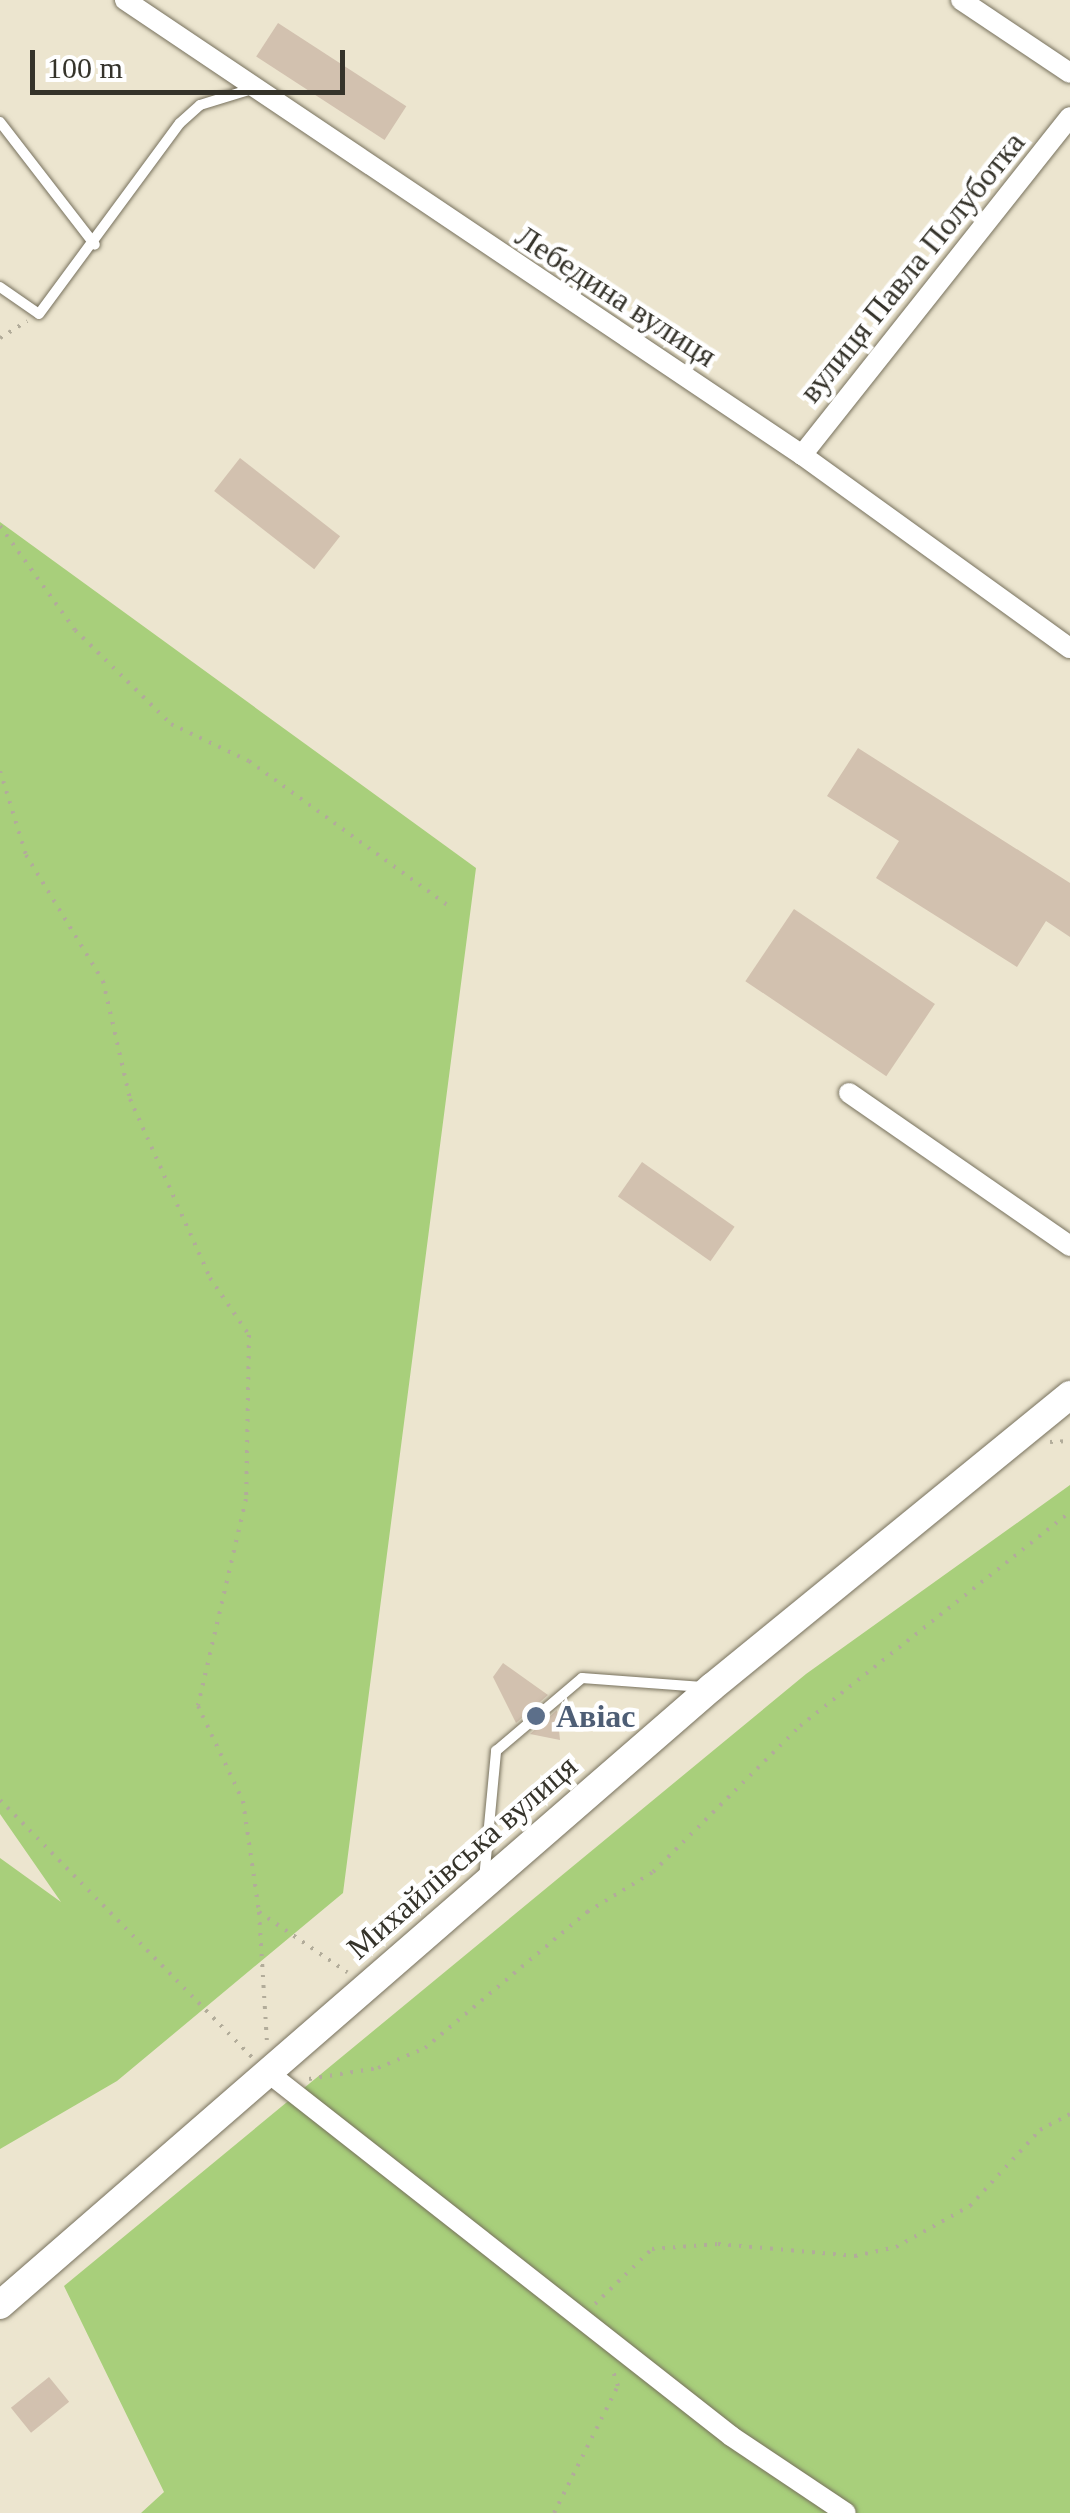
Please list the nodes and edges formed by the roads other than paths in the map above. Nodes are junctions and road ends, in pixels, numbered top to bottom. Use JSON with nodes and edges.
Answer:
{"nodes":[{"id":1,"x":124,"y":0,"type":"edge"},
{"id":2,"x":960,"y":0,"type":"edge"},
{"id":3,"x":1070,"y":73,"type":"edge"},
{"id":4,"x":256,"y":88,"type":"junction"},
{"id":5,"x":1070,"y":117,"type":"edge"},
{"id":6,"x":0,"y":122,"type":"edge"},
{"id":7,"x":95,"y":245,"type":"junction"},
{"id":8,"x":0,"y":287,"type":"edge"},
{"id":9,"x":802,"y":455,"type":"junction"},
{"id":10,"x":1070,"y":648,"type":"edge"},
{"id":11,"x":849,"y":1094,"type":"dead end"},
{"id":12,"x":1070,"y":1246,"type":"edge"},
{"id":13,"x":1070,"y":1395,"type":"edge"},
{"id":14,"x":712,"y":1687,"type":"junction"},
{"id":15,"x":484,"y":1885,"type":"junction"},
{"id":16,"x":273,"y":2076,"type":"junction"},
{"id":17,"x":0,"y":2304,"type":"edge"},
{"id":18,"x":846,"y":2513,"type":"edge"}],
"edges":[{"from":1,"to":4,"type":"street","name":"Лебедина вулиця"},
{"from":2,"to":3,"type":"street"},
{"from":4,"to":7,"type":"lane"},
{"from":4,"to":9,"type":"street","name":"Лебедина вулиця"},
{"from":5,"to":9,"type":"street","name":"вулиця Павла Полуботка"},
{"from":6,"to":7,"type":"lane"},
{"from":7,"to":8,"type":"lane"},
{"from":9,"to":10,"type":"street","name":"Лебедина вулиця"},
{"from":11,"to":12,"type":"street"},
{"from":13,"to":14,"type":"main road","name":"Михайлівська вулиця"},
{"from":14,"to":15,"type":"main road","name":"Михайлівська вулиця"},
{"from":14,"to":15,"type":"lane"},
{"from":15,"to":16,"type":"main road","name":"Михайлівська вулиця"},
{"from":16,"to":17,"type":"main road","name":"Михайлівська вулиця"},
{"from":16,"to":18,"type":"street"}]}
